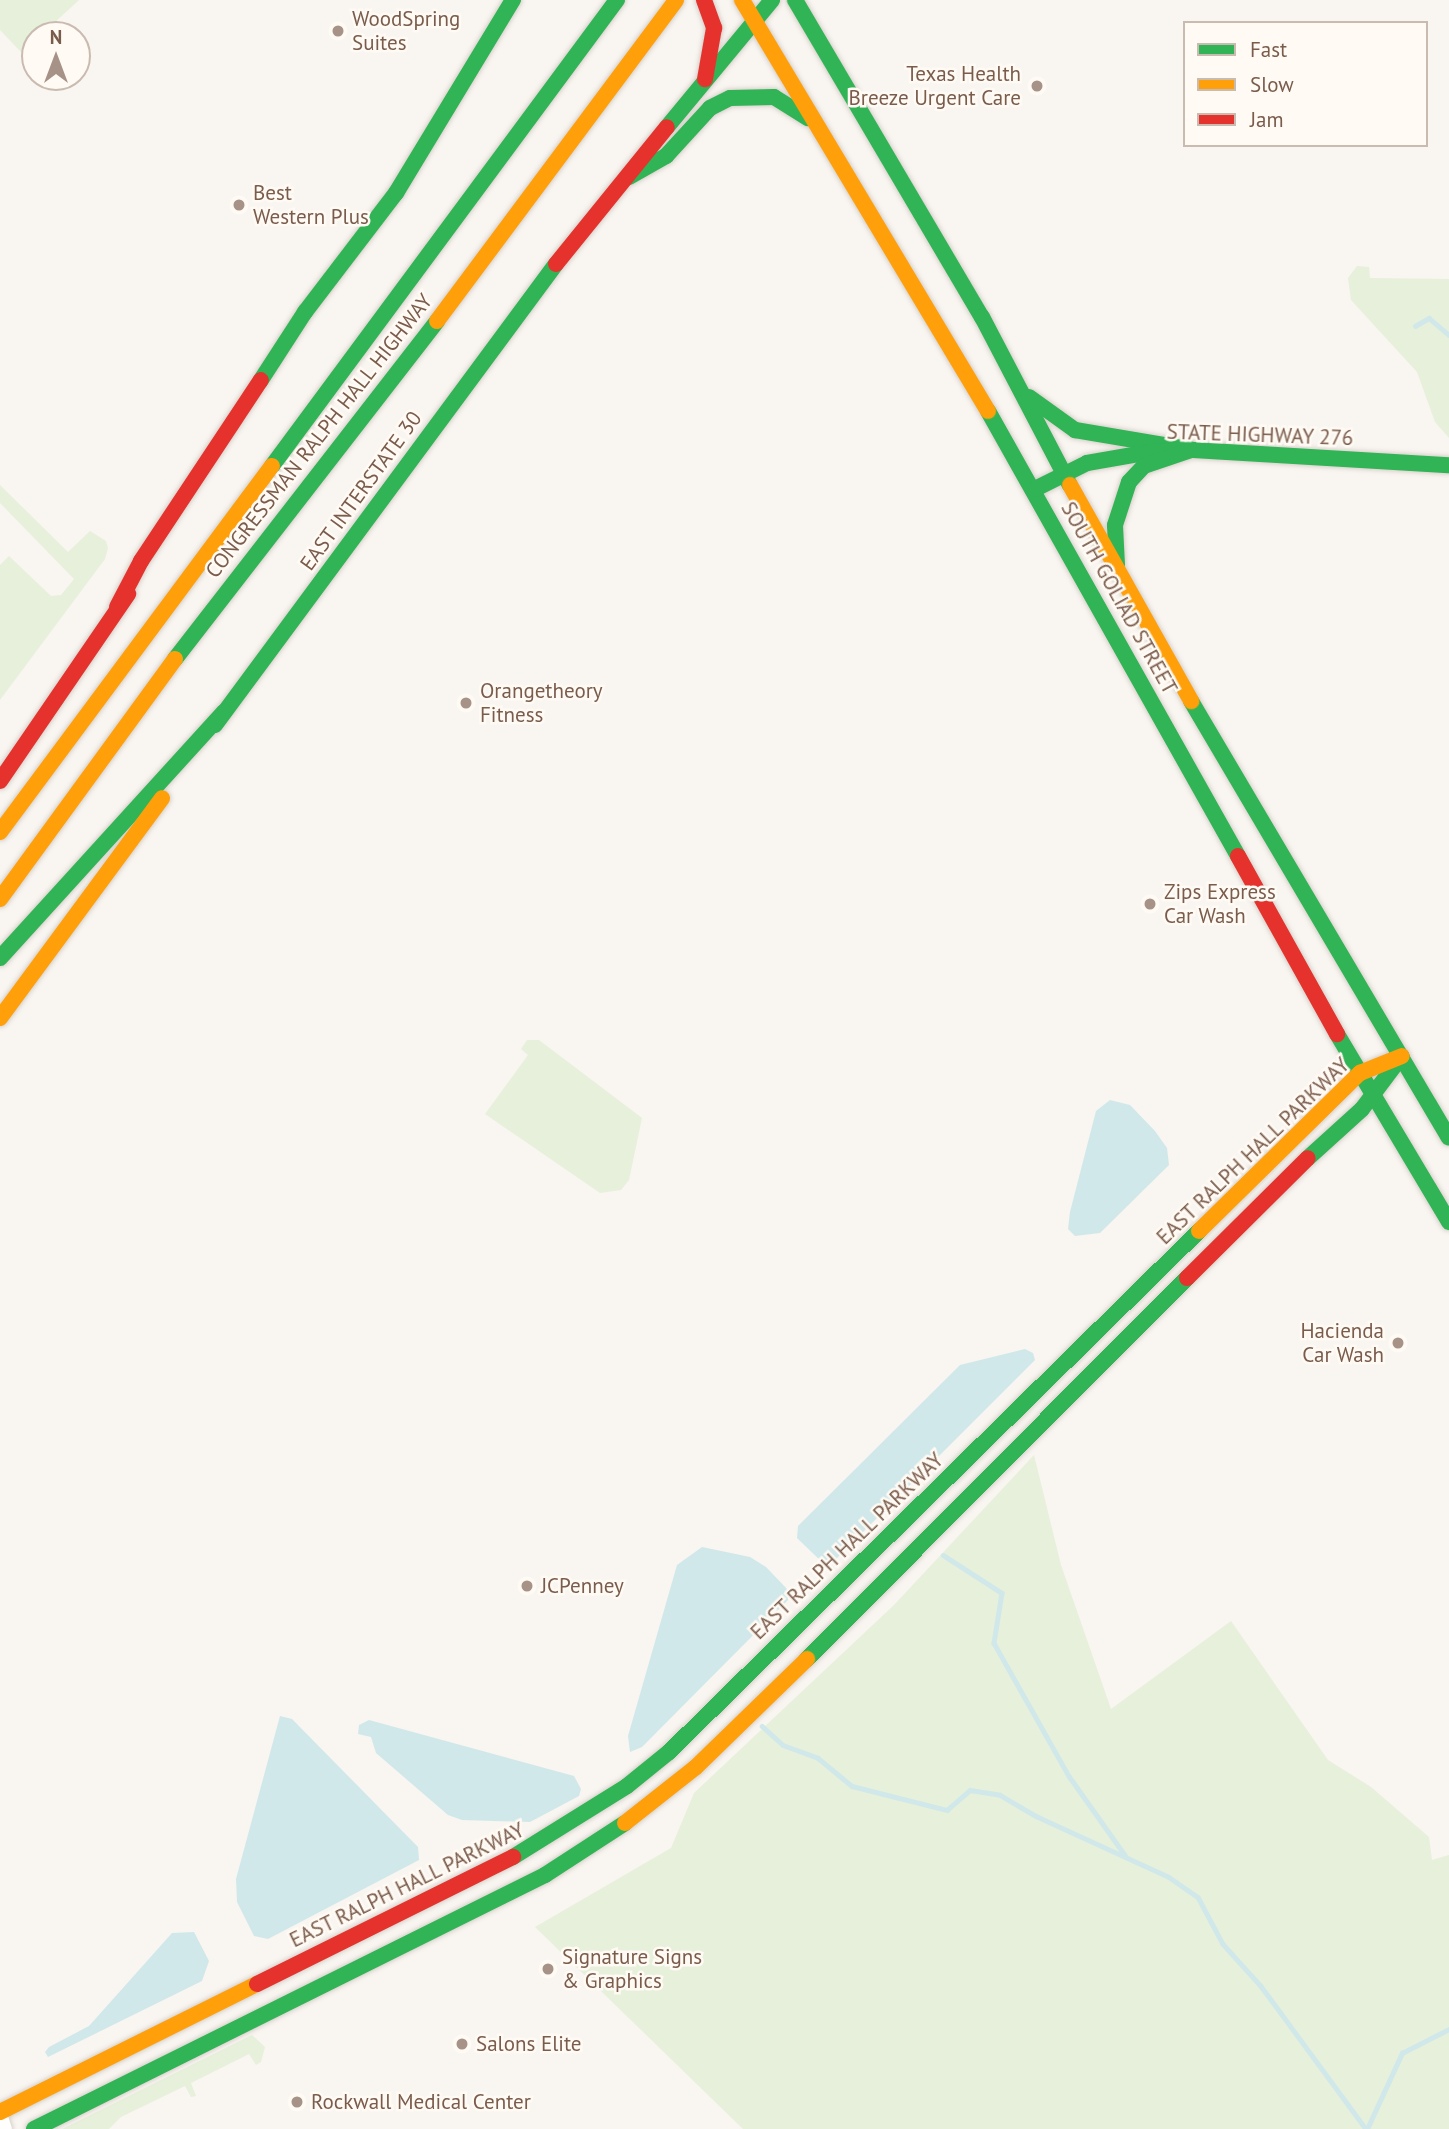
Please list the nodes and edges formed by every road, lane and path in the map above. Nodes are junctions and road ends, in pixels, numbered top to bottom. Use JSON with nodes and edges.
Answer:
{"nodes":[{"id":1,"x":513,"y":0,"type":"edge"},
{"id":2,"x":617,"y":0,"type":"edge"},
{"id":3,"x":704,"y":0,"type":"edge"},
{"id":4,"x":742,"y":0,"type":"edge"},
{"id":5,"x":772,"y":0,"type":"edge"},
{"id":6,"x":795,"y":0,"type":"edge"},
{"id":7,"x":673,"y":4,"type":"edge"},
{"id":8,"x":755,"y":22,"type":"junction"},
{"id":9,"x":702,"y":89,"type":"junction"},
{"id":10,"x":816,"y":125,"type":"junction"},
{"id":11,"x":629,"y":177,"type":"junction"},
{"id":12,"x":1019,"y":388,"type":"junction"},
{"id":13,"x":1193,"y":450,"type":"junction"},
{"id":14,"x":1449,"y":465,"type":"edge"},
{"id":15,"x":1063,"y":472,"type":"junction"},
{"id":16,"x":1035,"y":489,"type":"junction"},
{"id":17,"x":1118,"y":577,"type":"junction"},
{"id":18,"x":128,"y":594,"type":"junction"},
{"id":19,"x":224,"y":712,"type":"junction"},
{"id":20,"x":0,"y":759,"type":"edge"},
{"id":21,"x":1193,"y":776,"type":"junction"},
{"id":22,"x":0,"y":781,"type":"edge"},
{"id":23,"x":0,"y":832,"type":"edge"},
{"id":24,"x":0,"y":900,"type":"edge"},
{"id":25,"x":1311,"y":904,"type":"junction"},
{"id":26,"x":0,"y":958,"type":"edge"},
{"id":27,"x":0,"y":1018,"type":"edge"},
{"id":28,"x":1402,"y":1056,"type":"junction"},
{"id":29,"x":1360,"y":1073,"type":"junction"},
{"id":30,"x":1372,"y":1097,"type":"junction"},
{"id":31,"x":1449,"y":1138,"type":"edge"},
{"id":32,"x":1449,"y":1222,"type":"edge"},
{"id":33,"x":1155,"y":1275,"type":"junction"},
{"id":34,"x":1173,"y":1294,"type":"junction"},
{"id":35,"x":1075,"y":1354,"type":"junction"},
{"id":36,"x":1094,"y":1373,"type":"junction"},
{"id":37,"x":831,"y":1591,"type":"junction"},
{"id":38,"x":854,"y":1614,"type":"junction"},
{"id":39,"x":627,"y":1787,"type":"junction"},
{"id":40,"x":645,"y":1810,"type":"junction"},
{"id":41,"x":23,"y":2100,"type":"junction"},
{"id":42,"x":0,"y":2112,"type":"edge"},
{"id":43,"x":0,"y":2117,"type":"edge"},
{"id":44,"x":4,"y":2129,"type":"edge"},
{"id":45,"x":34,"y":2129,"type":"edge"}],
"edges":[{"from":1,"to":18,"type":"main road"},
{"from":2,"to":23,"type":"main road","name":"CONGRESSMAN RALPH HALL HIGHWAY"},
{"from":3,"to":9,"type":"main road"},
{"from":4,"to":8,"type":"main road","name":"SOUTH GOLIAD STREET"},
{"from":5,"to":8,"type":"main road","name":"EAST INTERSTATE 30"},
{"from":6,"to":12,"type":"main road","name":"SOUTH GOLIAD STREET"},
{"from":7,"to":24,"type":"main road","name":"CONGRESSMAN RALPH HALL HIGHWAY"},
{"from":8,"to":9,"type":"main road","name":"EAST INTERSTATE 30"},
{"from":8,"to":10,"type":"main road","name":"SOUTH GOLIAD STREET"},
{"from":9,"to":11,"type":"main road","name":"EAST INTERSTATE 30"},
{"from":10,"to":11,"type":"main road"},
{"from":10,"to":16,"type":"main road","name":"SOUTH GOLIAD STREET"},
{"from":11,"to":19,"type":"main road","name":"EAST INTERSTATE 30"},
{"from":12,"to":13,"type":"main road"},
{"from":12,"to":15,"type":"main road","name":"SOUTH GOLIAD STREET"},
{"from":13,"to":14,"type":"main road","name":"STATE HIGHWAY 276"},
{"from":13,"to":15,"type":"main road","name":"STATE HIGHWAY 276"},
{"from":13,"to":17,"type":"main road"},
{"from":15,"to":16,"type":"main road","name":"STATE HIGHWAY 276"},
{"from":15,"to":17,"type":"main road","name":"SOUTH GOLIAD STREET"},
{"from":16,"to":21,"type":"main road","name":"SOUTH GOLIAD STREET"},
{"from":17,"to":25,"type":"main road","name":"SOUTH GOLIAD STREET"},
{"from":18,"to":20,"type":"main road"},
{"from":18,"to":22,"type":"main road"},
{"from":19,"to":26,"type":"main road"},
{"from":19,"to":27,"type":"main road","name":"EAST INTERSTATE 30"},
{"from":21,"to":25,"type":"main road"},
{"from":21,"to":29,"type":"main road","name":"SOUTH GOLIAD STREET"},
{"from":25,"to":28,"type":"main road","name":"SOUTH GOLIAD STREET"},
{"from":28,"to":29,"type":"main road","name":"EAST RALPH HALL PARKWAY"},
{"from":28,"to":30,"type":"main road","name":"EAST RALPH HALL PARKWAY"},
{"from":28,"to":31,"type":"main road","name":"SOUTH GOLIAD STREET"},
{"from":29,"to":30,"type":"main road","name":"SOUTH GOLIAD STREET"},
{"from":29,"to":33,"type":"main road","name":"EAST RALPH HALL PARKWAY"},
{"from":30,"to":32,"type":"main road","name":"SOUTH GOLIAD STREET"},
{"from":30,"to":34,"type":"main road","name":"EAST RALPH HALL PARKWAY"},
{"from":33,"to":34,"type":"main road"},
{"from":33,"to":35,"type":"main road","name":"EAST RALPH HALL PARKWAY"},
{"from":34,"to":36,"type":"main road","name":"EAST RALPH HALL PARKWAY"},
{"from":35,"to":36,"type":"main road"},
{"from":35,"to":37,"type":"main road","name":"EAST RALPH HALL PARKWAY"},
{"from":36,"to":38,"type":"main road","name":"EAST RALPH HALL PARKWAY"},
{"from":37,"to":38,"type":"main road"},
{"from":37,"to":39,"type":"main road","name":"EAST RALPH HALL PARKWAY"},
{"from":38,"to":40,"type":"main road","name":"EAST RALPH HALL PARKWAY"},
{"from":39,"to":40,"type":"main road"},
{"from":39,"to":41,"type":"main road","name":"EAST RALPH HALL PARKWAY"},
{"from":40,"to":45,"type":"main road","name":"EAST RALPH HALL PARKWAY"},
{"from":41,"to":42,"type":"main road","name":"EAST RALPH HALL PARKWAY"},
{"from":41,"to":45,"type":"street"},
{"from":43,"to":44,"type":"street"}]}
